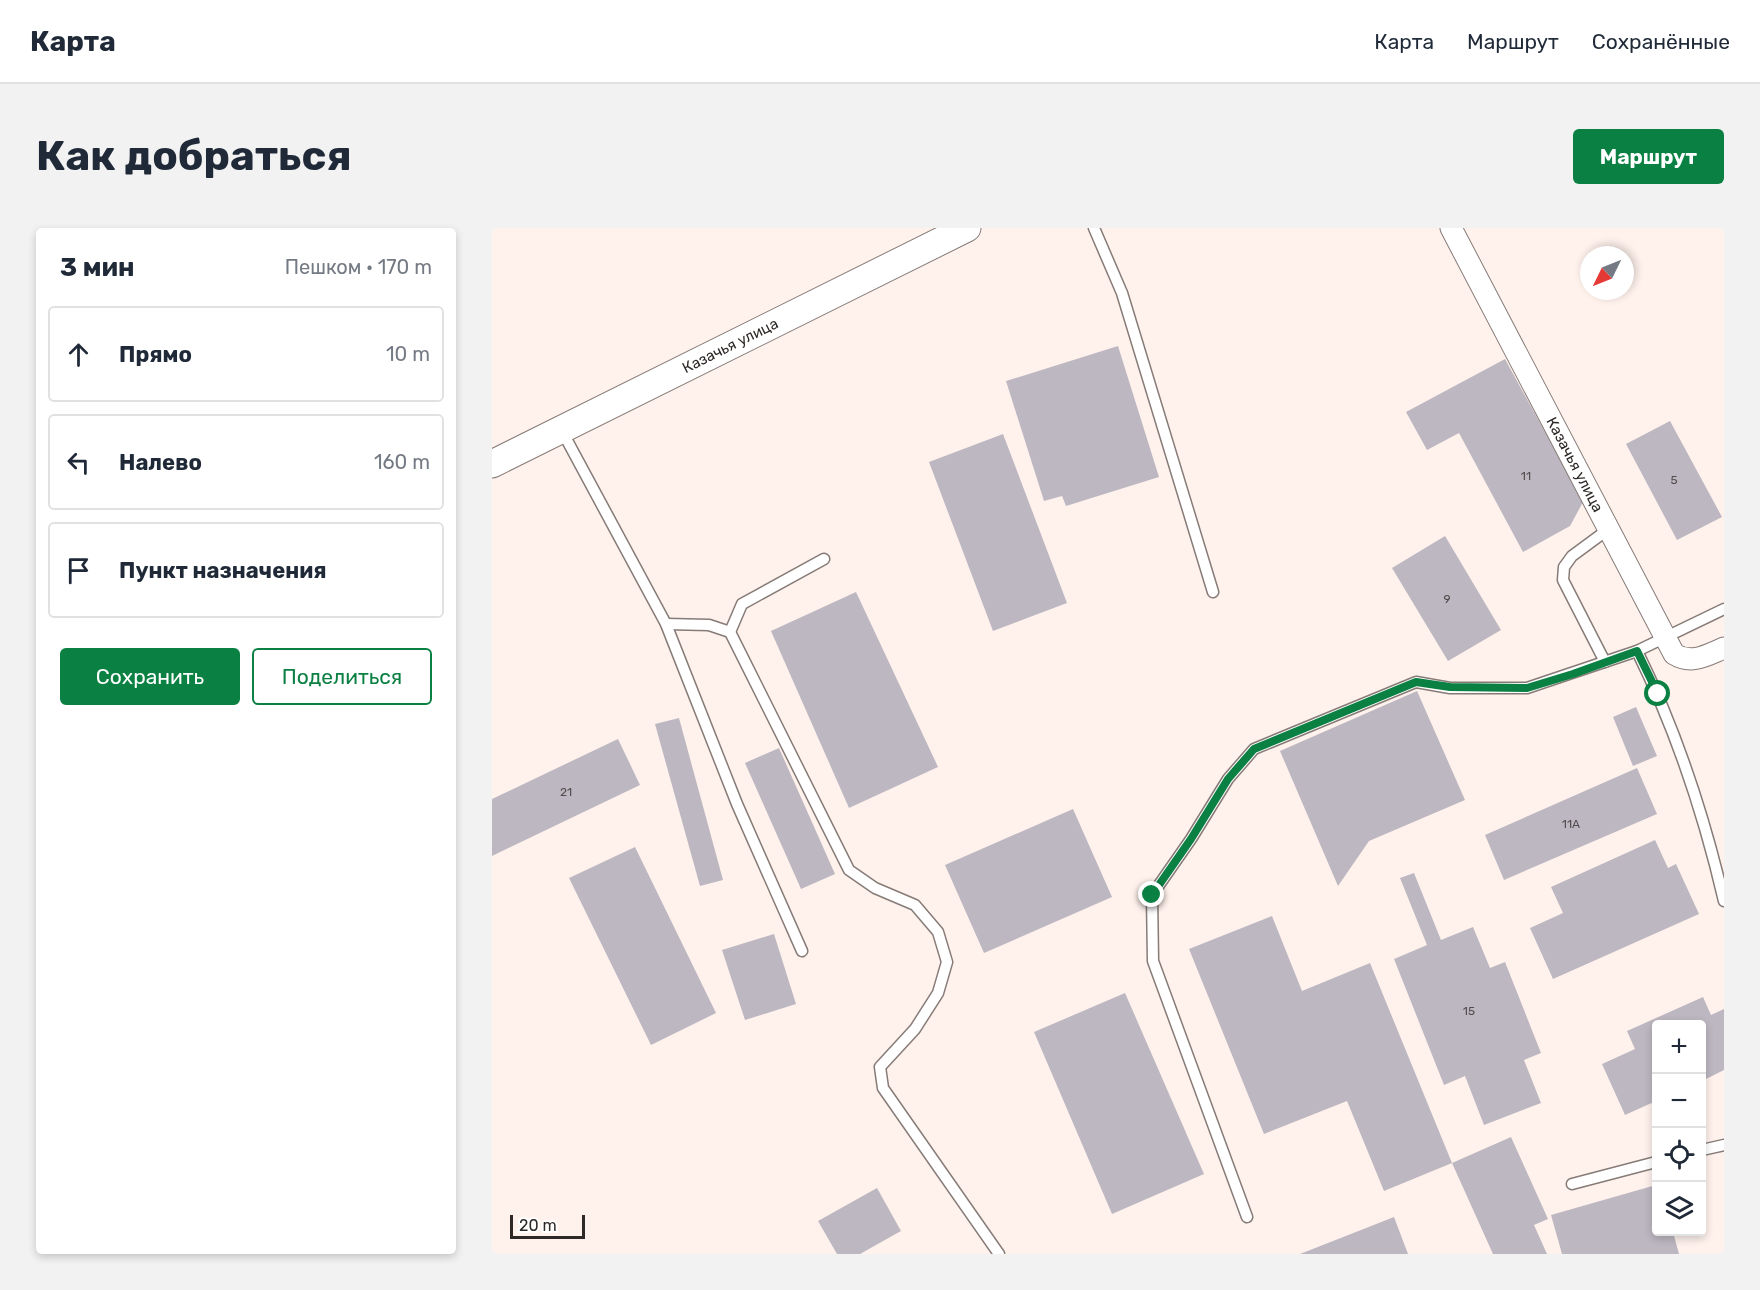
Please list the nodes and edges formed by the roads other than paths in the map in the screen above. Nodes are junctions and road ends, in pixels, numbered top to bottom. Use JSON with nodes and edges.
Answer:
{"nodes":[{"id":1,"x":967,"y":228,"type":"edge"},
{"id":2,"x":1094,"y":228,"type":"edge"},
{"id":3,"x":1451,"y":228,"type":"edge"},
{"id":4,"x":561,"y":431,"type":"junction"},
{"id":5,"x":492,"y":464,"type":"edge"},
{"id":6,"x":1610,"y":528,"type":"junction"},
{"id":7,"x":824,"y":559,"type":"dead end"},
{"id":8,"x":1213,"y":592,"type":"dead end"},
{"id":9,"x":1724,"y":609,"type":"edge"},
{"id":10,"x":666,"y":624,"type":"junction"},
{"id":11,"x":730,"y":633,"type":"junction"},
{"id":12,"x":1665,"y":636,"type":"junction"},
{"id":13,"x":1724,"y":648,"type":"edge"},
{"id":14,"x":1637,"y":651,"type":"junction"},
{"id":15,"x":1605,"y":662,"type":"junction"},
{"id":16,"x":1724,"y":901,"type":"edge"},
{"id":17,"x":802,"y":951,"type":"dead end"},
{"id":18,"x":1724,"y":1145,"type":"edge"},
{"id":19,"x":1706,"y":1149,"type":"edge"},
{"id":20,"x":1652,"y":1163,"type":"edge"},
{"id":21,"x":1572,"y":1184,"type":"dead end"},
{"id":22,"x":1247,"y":1217,"type":"dead end"},
{"id":23,"x":996,"y":1253,"type":"edge"}],
"edges":[{"from":1,"to":4,"type":"street","name":"Казачья улица"},
{"from":2,"to":8,"type":"lane"},
{"from":3,"to":6,"type":"street","name":"Казачья улица"},
{"from":4,"to":5,"type":"street","name":"Казачья улица"},
{"from":4,"to":10,"type":"lane"},
{"from":6,"to":12,"type":"street","name":"Казачья улица"},
{"from":6,"to":15,"type":"lane"},
{"from":7,"to":11,"type":"lane"},
{"from":9,"to":12,"type":"lane"},
{"from":10,"to":11,"type":"lane"},
{"from":10,"to":17,"type":"lane"},
{"from":11,"to":23,"type":"lane"},
{"from":12,"to":13,"type":"street","name":"Казачья улица"},
{"from":12,"to":14,"type":"lane"},
{"from":14,"to":15,"type":"lane"},
{"from":14,"to":16,"type":"lane"},
{"from":15,"to":22,"type":"lane"},
{"from":18,"to":19,"type":"lane"},
{"from":20,"to":21,"type":"lane"}]}
